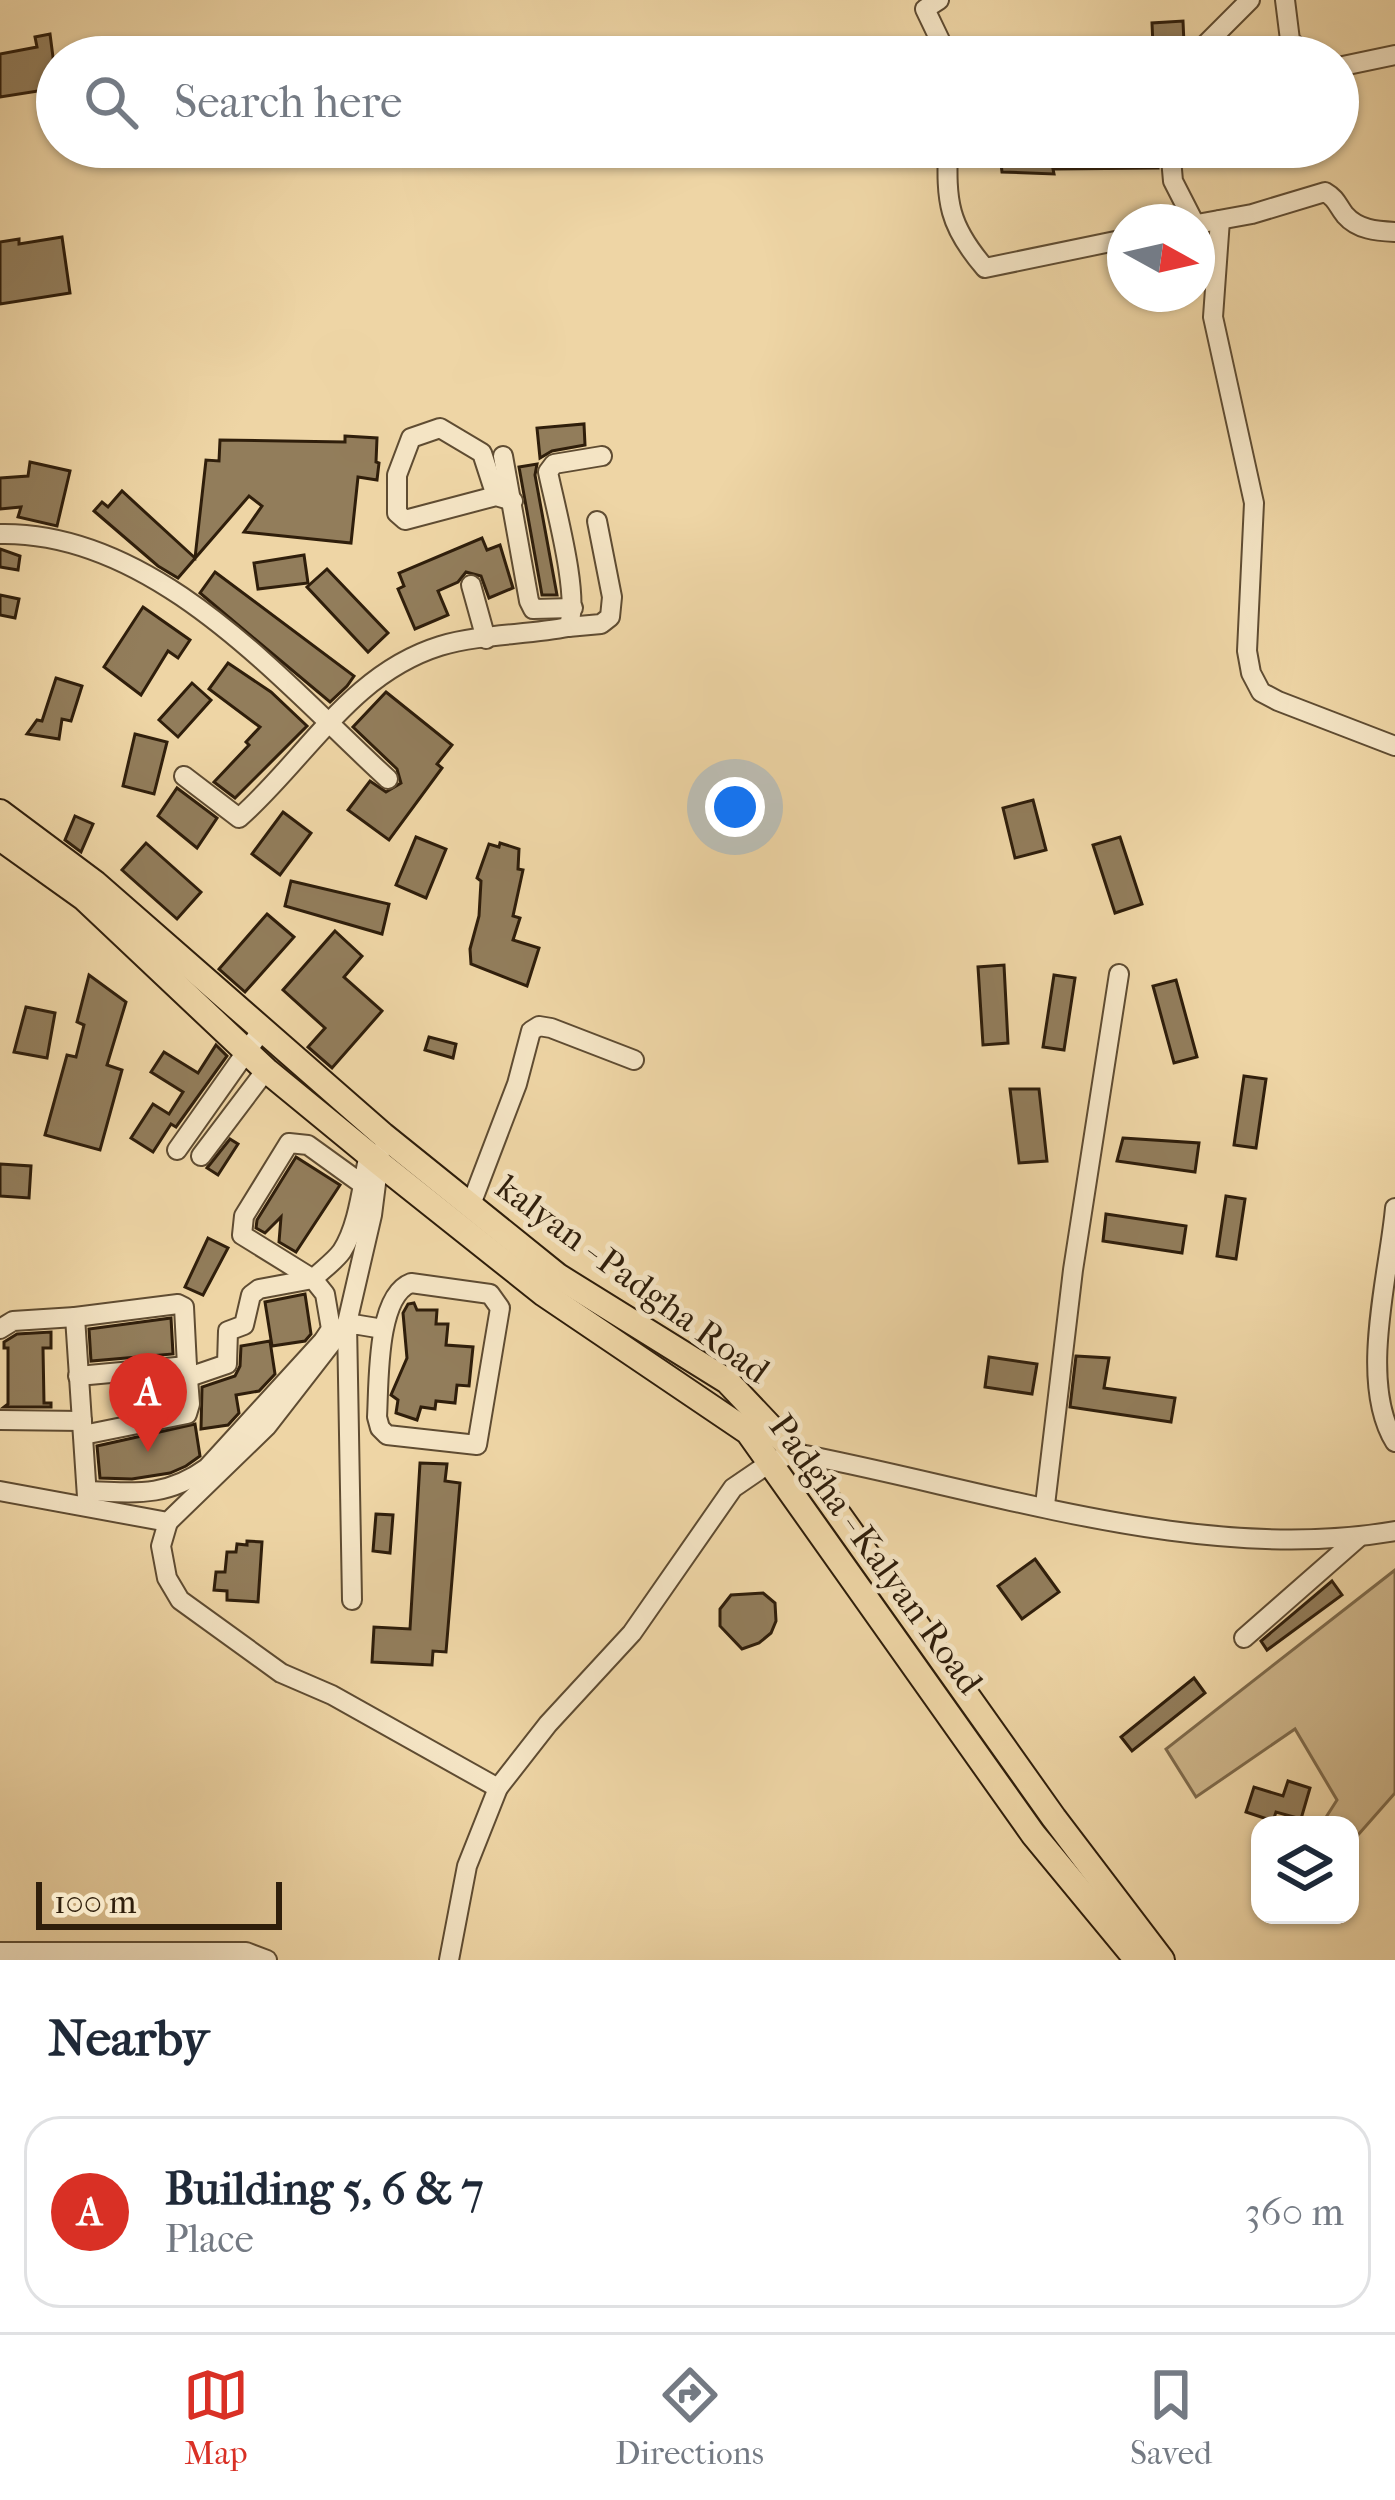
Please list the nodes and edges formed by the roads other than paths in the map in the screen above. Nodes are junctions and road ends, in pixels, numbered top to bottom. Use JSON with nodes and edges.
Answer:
{"nodes":[{"id":1,"x":939,"y":0,"type":"edge"},
{"id":2,"x":1250,"y":0,"type":"edge"},
{"id":3,"x":1285,"y":0,"type":"edge"},
{"id":4,"x":938,"y":36,"type":"edge"},
{"id":5,"x":1214,"y":36,"type":"edge"},
{"id":6,"x":1290,"y":36,"type":"edge"},
{"id":7,"x":1395,"y":55,"type":"edge"},
{"id":8,"x":1359,"y":63,"type":"edge"},
{"id":9,"x":947,"y":168,"type":"edge"},
{"id":10,"x":1172,"y":168,"type":"edge"},
{"id":11,"x":1186,"y":204,"type":"edge"},
{"id":12,"x":1220,"y":220,"type":"junction"},
{"id":13,"x":1215,"y":221,"type":"edge"},
{"id":14,"x":1395,"y":232,"type":"edge"},
{"id":15,"x":1107,"y":243,"type":"edge"},
{"id":16,"x":503,"y":455,"type":"dead end"},
{"id":17,"x":602,"y":456,"type":"dead end"},
{"id":18,"x":504,"y":499,"type":"junction"},
{"id":19,"x":597,"y":521,"type":"dead end"},
{"id":20,"x":0,"y":534,"type":"edge"},
{"id":21,"x":471,"y":585,"type":"dead end"},
{"id":22,"x":533,"y":609,"type":"junction"},
{"id":23,"x":571,"y":617,"type":"junction"},
{"id":24,"x":528,"y":635,"type":"junction"},
{"id":25,"x":486,"y":639,"type":"junction"},
{"id":26,"x":327,"y":723,"type":"junction"},
{"id":27,"x":1395,"y":746,"type":"edge"},
{"id":28,"x":184,"y":776,"type":"dead end"},
{"id":29,"x":388,"y":779,"type":"dead end"},
{"id":30,"x":0,"y":812,"type":"edge"},
{"id":31,"x":0,"y":838,"type":"edge"},
{"id":32,"x":90,"y":890,"type":"junction"},
{"id":33,"x":1119,"y":974,"type":"dead end"},
{"id":34,"x":254,"y":1040,"type":"junction"},
{"id":35,"x":634,"y":1060,"type":"dead end"},
{"id":36,"x":266,"y":1070,"type":"junction"},
{"id":37,"x":177,"y":1150,"type":"dead end"},
{"id":38,"x":377,"y":1151,"type":"junction"},
{"id":39,"x":201,"y":1156,"type":"dead end"},
{"id":40,"x":362,"y":1184,"type":"junction"},
{"id":41,"x":470,"y":1207,"type":"junction"},
{"id":42,"x":1395,"y":1208,"type":"edge"},
{"id":43,"x":313,"y":1279,"type":"junction"},
{"id":44,"x":551,"y":1285,"type":"junction"},
{"id":45,"x":75,"y":1317,"type":"junction"},
{"id":46,"x":347,"y":1323,"type":"junction"},
{"id":47,"x":0,"y":1329,"type":"edge"},
{"id":48,"x":383,"y":1329,"type":"junction"},
{"id":49,"x":188,"y":1371,"type":"junction"},
{"id":50,"x":78,"y":1376,"type":"junction"},
{"id":51,"x":0,"y":1420,"type":"edge"},
{"id":52,"x":82,"y":1428,"type":"junction"},
{"id":53,"x":1395,"y":1442,"type":"edge"},
{"id":54,"x":783,"y":1457,"type":"junction"},
{"id":55,"x":0,"y":1491,"type":"edge"},
{"id":56,"x":87,"y":1499,"type":"junction"},
{"id":57,"x":1046,"y":1505,"type":"junction"},
{"id":58,"x":168,"y":1522,"type":"junction"},
{"id":59,"x":1395,"y":1532,"type":"edge"},
{"id":60,"x":1358,"y":1538,"type":"junction"},
{"id":61,"x":352,"y":1600,"type":"dead end"},
{"id":62,"x":1244,"y":1638,"type":"dead end"},
{"id":63,"x":498,"y":1788,"type":"junction"},
{"id":64,"x":1054,"y":1818,"type":"junction"},
{"id":65,"x":1033,"y":1834,"type":"junction"},
{"id":66,"x":0,"y":1952,"type":"edge"},
{"id":67,"x":138,"y":1956,"type":"edge"},
{"id":68,"x":1132,"y":1959,"type":"edge"},
{"id":69,"x":266,"y":1960,"type":"edge"},
{"id":70,"x":449,"y":1960,"type":"edge"},
{"id":71,"x":1162,"y":1960,"type":"edge"}],
"edges":[{"from":1,"to":4,"type":"street"},
{"from":2,"to":5,"type":"street"},
{"from":3,"to":6,"type":"street"},
{"from":7,"to":8,"type":"street"},
{"from":9,"to":15,"type":"street"},
{"from":10,"to":11,"type":"street"},
{"from":12,"to":13,"type":"street"},
{"from":12,"to":14,"type":"street"},
{"from":12,"to":27,"type":"street"},
{"from":16,"to":18,"type":"street"},
{"from":17,"to":23,"type":"street"},
{"from":18,"to":18,"type":"street"},
{"from":18,"to":22,"type":"street"},
{"from":19,"to":23,"type":"street"},
{"from":20,"to":26,"type":"street"},
{"from":21,"to":25,"type":"street"},
{"from":22,"to":23,"type":"street"},
{"from":22,"to":24,"type":"street"},
{"from":23,"to":24,"type":"street"},
{"from":24,"to":25,"type":"street"},
{"from":25,"to":26,"type":"street"},
{"from":26,"to":28,"type":"street"},
{"from":26,"to":29,"type":"street"},
{"from":30,"to":32,"type":"main road","name":"kalyan - Padgha Road"},
{"from":31,"to":32,"type":"main road"},
{"from":32,"to":34,"type":"main road","name":"kalyan - Padgha Road"},
{"from":33,"to":57,"type":"street"},
{"from":34,"to":36,"type":"main road"},
{"from":34,"to":37,"type":"street"},
{"from":34,"to":38,"type":"main road","name":"kalyan - Padgha Road"},
{"from":35,"to":41,"type":"street"},
{"from":36,"to":38,"type":"main road"},
{"from":36,"to":39,"type":"street"},
{"from":38,"to":40,"type":"street"},
{"from":38,"to":41,"type":"main road","name":"kalyan - Padgha Road"},
{"from":38,"to":44,"type":"main road"},
{"from":38,"to":46,"type":"street"},
{"from":40,"to":43,"type":"street"},
{"from":40,"to":43,"type":"street"},
{"from":41,"to":44,"type":"main road","name":"kalyan - Padgha Road"},
{"from":42,"to":53,"type":"street"},
{"from":43,"to":49,"type":"street"},
{"from":43,"to":56,"type":"street"},
{"from":44,"to":54,"type":"main road","name":"kalyan - Padgha Road"},
{"from":45,"to":47,"type":"street"},
{"from":45,"to":49,"type":"street"},
{"from":45,"to":50,"type":"street"},
{"from":46,"to":48,"type":"street"},
{"from":46,"to":58,"type":"street"},
{"from":46,"to":61,"type":"street"},
{"from":48,"to":48,"type":"street"},
{"from":49,"to":50,"type":"street"},
{"from":49,"to":52,"type":"street"},
{"from":50,"to":52,"type":"street"},
{"from":51,"to":52,"type":"street"},
{"from":52,"to":56,"type":"street"},
{"from":54,"to":57,"type":"street"},
{"from":54,"to":63,"type":"street"},
{"from":54,"to":64,"type":"main road","name":"kalyan - Padgha Road"},
{"from":54,"to":65,"type":"main road","name":"Padgha - Kalyan Road"},
{"from":55,"to":56,"type":"street"},
{"from":56,"to":58,"type":"street"},
{"from":57,"to":60,"type":"street"},
{"from":58,"to":63,"type":"street"},
{"from":59,"to":60,"type":"street"},
{"from":60,"to":62,"type":"street"},
{"from":63,"to":70,"type":"street"},
{"from":64,"to":65,"type":"main road"},
{"from":64,"to":71,"type":"main road","name":"kalyan - Padgha Road"},
{"from":65,"to":68,"type":"main road","name":"Padgha - Kalyan Road"},
{"from":66,"to":67,"type":"street"},
{"from":67,"to":69,"type":"street"}]}
